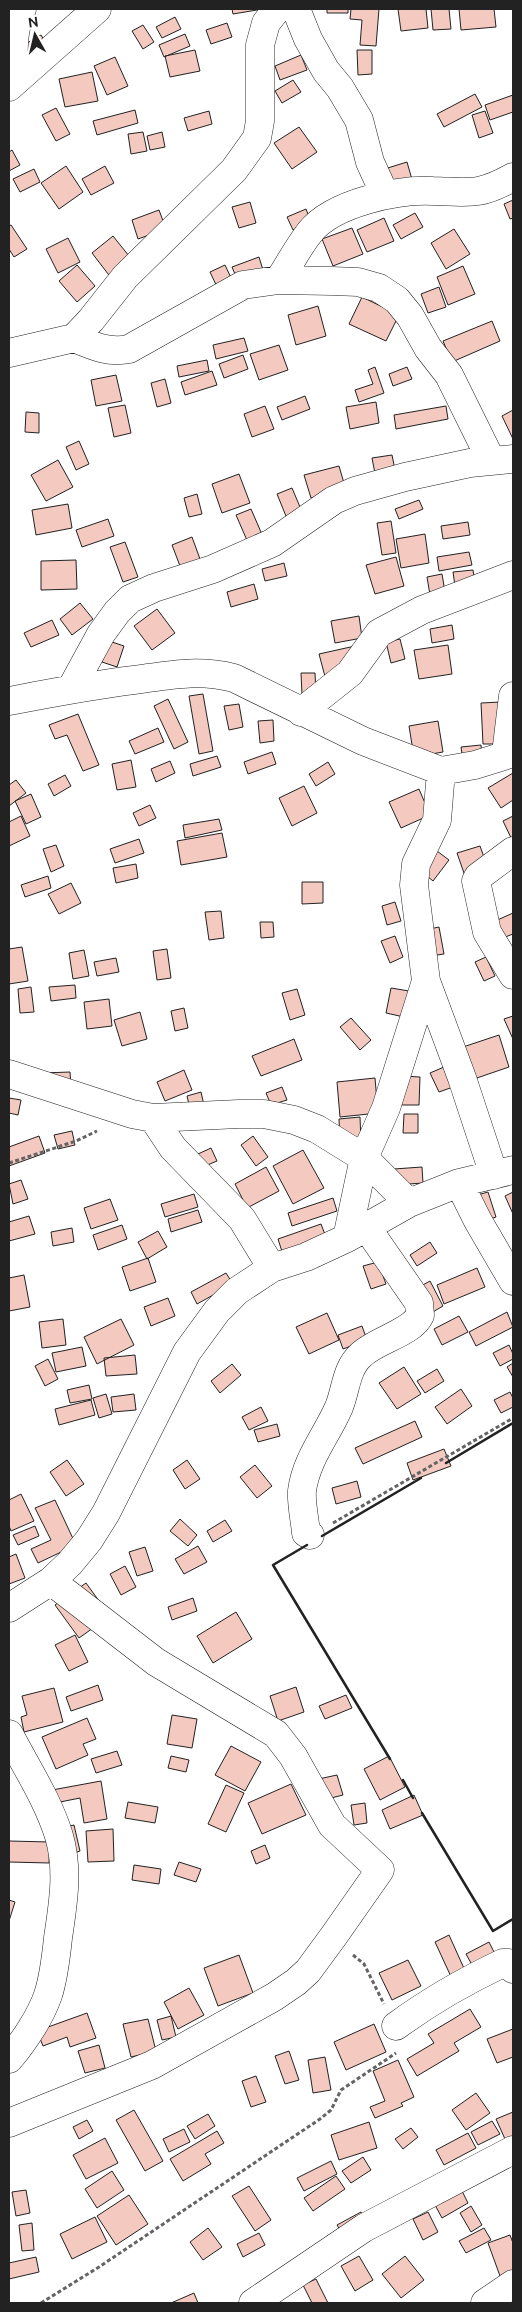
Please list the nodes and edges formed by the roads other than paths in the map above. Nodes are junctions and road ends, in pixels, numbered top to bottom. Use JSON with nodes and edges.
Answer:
{"nodes":[{"id":1,"x":22,"y":9,"type":"edge"},
{"id":2,"x":98,"y":9,"type":"edge"},
{"id":3,"x":277,"y":9,"type":"edge"},
{"id":4,"x":296,"y":9,"type":"edge"},
{"id":5,"x":11,"y":85,"type":"edge"},
{"id":6,"x":513,"y":177,"type":"edge"},
{"id":7,"x":385,"y":195,"type":"junction"},
{"id":8,"x":279,"y":280,"type":"junction"},
{"id":9,"x":74,"y":338,"type":"junction"},
{"id":10,"x":9,"y":353,"type":"edge"},
{"id":11,"x":502,"y":460,"type":"edge"},
{"id":12,"x":513,"y":575,"type":"edge"},
{"id":13,"x":71,"y":689,"type":"junction"},
{"id":14,"x":513,"y":696,"type":"edge"},
{"id":15,"x":9,"y":701,"type":"edge"},
{"id":16,"x":301,"y":712,"type":"junction"},
{"id":17,"x":510,"y":754,"type":"edge"},
{"id":18,"x":441,"y":771,"type":"junction"},
{"id":19,"x":513,"y":851,"type":"edge"},
{"id":20,"x":513,"y":975,"type":"edge"},
{"id":21,"x":426,"y":981,"type":"junction"},
{"id":22,"x":9,"y":1074,"type":"edge"},
{"id":23,"x":143,"y":1116,"type":"junction"},
{"id":24,"x":364,"y":1158,"type":"junction"},
{"id":25,"x":504,"y":1173,"type":"edge"},
{"id":26,"x":459,"y":1182,"type":"junction"},
{"id":27,"x":409,"y":1203,"type":"junction"},
{"id":28,"x":357,"y":1233,"type":"junction"},
{"id":29,"x":272,"y":1268,"type":"junction"},
{"id":30,"x":513,"y":1281,"type":"edge"},
{"id":31,"x":310,"y":1535,"type":"road end"},
{"id":32,"x":51,"y":1581,"type":"junction"},
{"id":33,"x":9,"y":1608,"type":"edge"},
{"id":34,"x":9,"y":1734,"type":"edge"},
{"id":35,"x":513,"y":1968,"type":"edge"},
{"id":36,"x":396,"y":2026,"type":"road end"},
{"id":37,"x":9,"y":2060,"type":"edge"},
{"id":38,"x":9,"y":2123,"type":"edge"},
{"id":39,"x":513,"y":2150,"type":"edge"},
{"id":40,"x":513,"y":2284,"type":"edge"},
{"id":41,"x":253,"y":2303,"type":"edge"},
{"id":42,"x":485,"y":2303,"type":"edge"}],
"edges":[{"from":1,"to":5,"type":"street"},
{"from":2,"to":5,"type":"street"},
{"from":3,"to":9,"type":"street"},
{"from":4,"to":7,"type":"street"},
{"from":6,"to":7,"type":"street"},
{"from":7,"to":8,"type":"street"},
{"from":8,"to":9,"type":"street"},
{"from":8,"to":11,"type":"street"},
{"from":9,"to":10,"type":"street"},
{"from":11,"to":13,"type":"street"},
{"from":12,"to":16,"type":"street"},
{"from":13,"to":15,"type":"street"},
{"from":13,"to":16,"type":"street"},
{"from":14,"to":17,"type":"street"},
{"from":16,"to":18,"type":"street"},
{"from":17,"to":18,"type":"street"},
{"from":18,"to":21,"type":"street"},
{"from":19,"to":20,"type":"street"},
{"from":21,"to":24,"type":"street"},
{"from":21,"to":25,"type":"street"},
{"from":22,"to":23,"type":"street"},
{"from":23,"to":24,"type":"street"},
{"from":23,"to":29,"type":"street"},
{"from":24,"to":27,"type":"street"},
{"from":24,"to":28,"type":"street"},
{"from":25,"to":26,"type":"street"},
{"from":26,"to":27,"type":"street"},
{"from":26,"to":30,"type":"street"},
{"from":27,"to":28,"type":"street"},
{"from":28,"to":29,"type":"street"},
{"from":28,"to":31,"type":"street"},
{"from":29,"to":32,"type":"street"},
{"from":32,"to":33,"type":"street"},
{"from":32,"to":38,"type":"street"},
{"from":34,"to":37,"type":"street"},
{"from":35,"to":36,"type":"street"},
{"from":39,"to":41,"type":"street"},
{"from":40,"to":42,"type":"street"}]}
